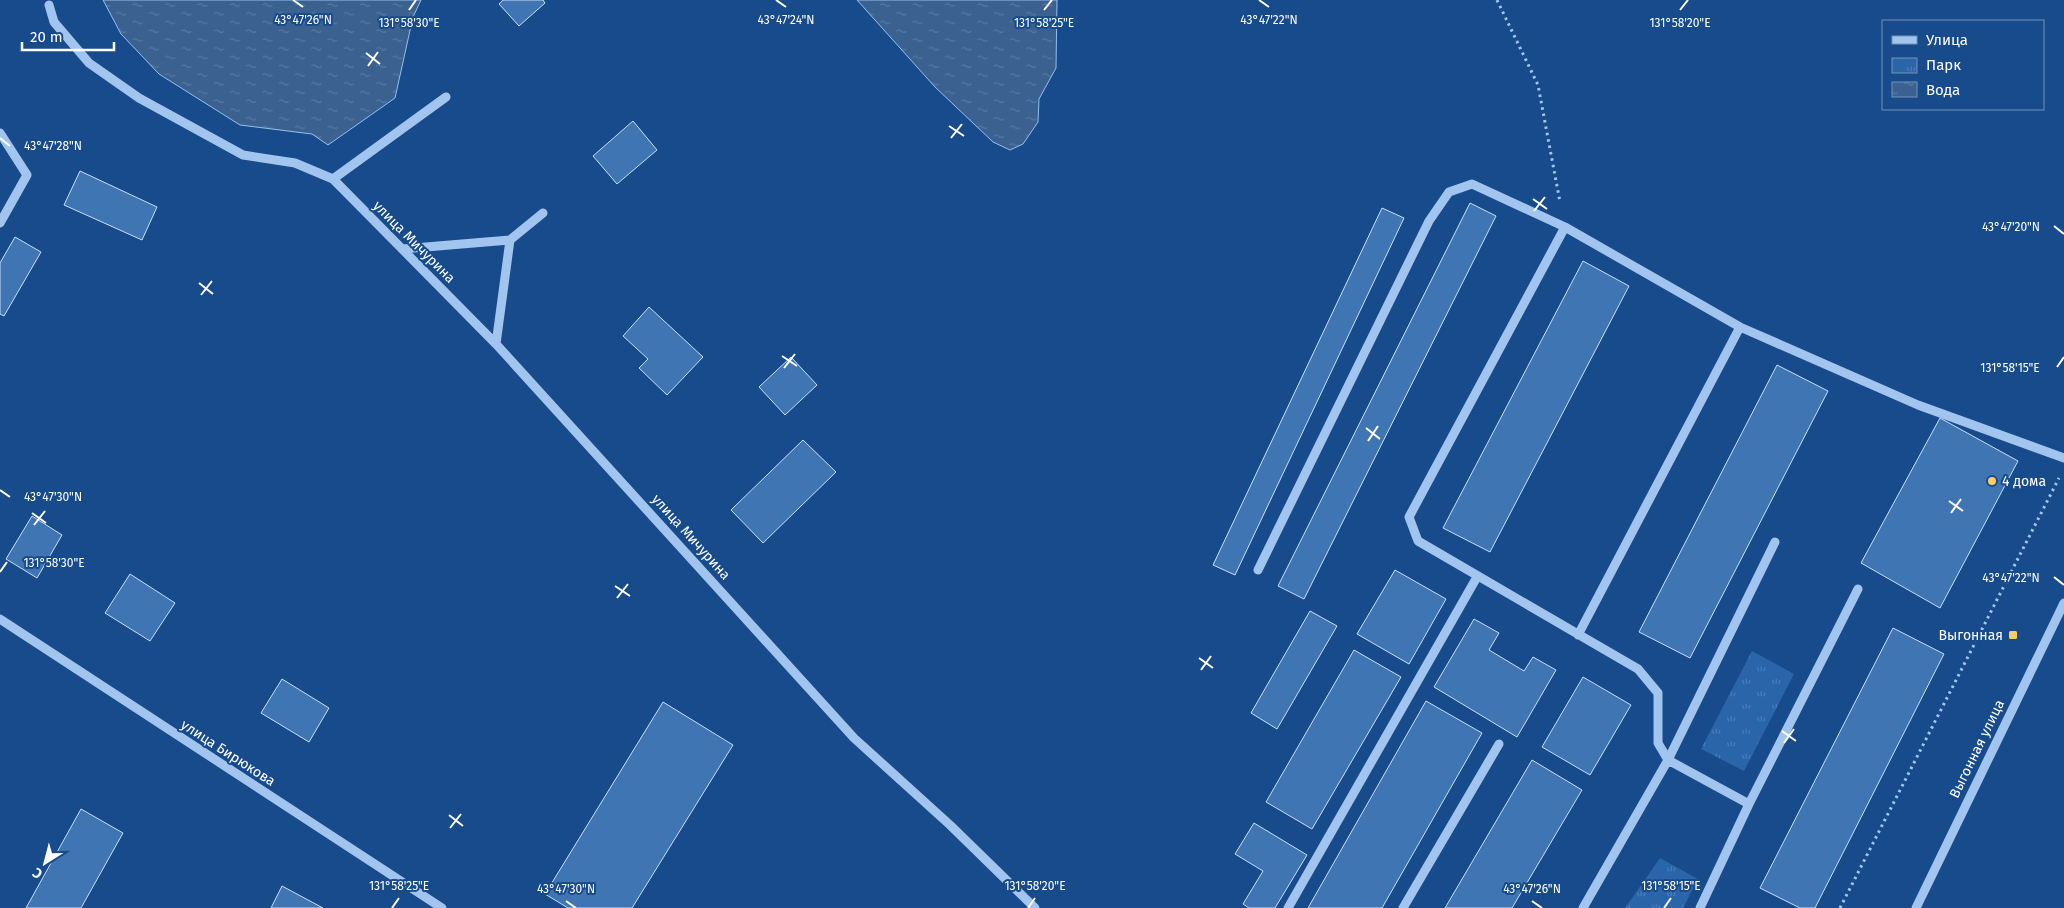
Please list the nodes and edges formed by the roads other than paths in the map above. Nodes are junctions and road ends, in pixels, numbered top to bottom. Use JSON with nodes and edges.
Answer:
{"nodes":[{"id":1,"x":49,"y":6,"type":"dead end"},
{"id":2,"x":446,"y":96,"type":"dead end"},
{"id":3,"x":0,"y":134,"type":"edge"},
{"id":4,"x":333,"y":180,"type":"junction"},
{"id":5,"x":543,"y":212,"type":"dead end"},
{"id":6,"x":0,"y":223,"type":"edge"},
{"id":7,"x":1565,"y":227,"type":"junction"},
{"id":8,"x":510,"y":240,"type":"junction"},
{"id":9,"x":402,"y":249,"type":"junction"},
{"id":10,"x":1740,"y":327,"type":"junction"},
{"id":11,"x":496,"y":344,"type":"junction"},
{"id":12,"x":2064,"y":458,"type":"edge"},
{"id":13,"x":1774,"y":542,"type":"dead end"},
{"id":14,"x":1258,"y":570,"type":"dead end"},
{"id":15,"x":1477,"y":577,"type":"junction"},
{"id":16,"x":1858,"y":589,"type":"dead end"},
{"id":17,"x":2064,"y":603,"type":"edge"},
{"id":18,"x":0,"y":619,"type":"edge"},
{"id":19,"x":1578,"y":635,"type":"junction"},
{"id":20,"x":1499,"y":744,"type":"dead end"},
{"id":21,"x":1668,"y":760,"type":"junction"},
{"id":22,"x":1749,"y":804,"type":"junction"},
{"id":23,"x":436,"y":906,"type":"edge"},
{"id":24,"x":1035,"y":908,"type":"edge"},
{"id":25,"x":1288,"y":908,"type":"edge"},
{"id":26,"x":1403,"y":908,"type":"edge"},
{"id":27,"x":1583,"y":908,"type":"edge"},
{"id":28,"x":1700,"y":908,"type":"edge"},
{"id":29,"x":1916,"y":908,"type":"edge"}],
"edges":[{"from":1,"to":4,"type":"street"},
{"from":2,"to":4,"type":"street"},
{"from":3,"to":6,"type":"street"},
{"from":4,"to":9,"type":"street","name":"улица Мичурина"},
{"from":5,"to":8,"type":"street"},
{"from":7,"to":10,"type":"street"},
{"from":7,"to":14,"type":"street"},
{"from":7,"to":15,"type":"street"},
{"from":8,"to":9,"type":"street"},
{"from":8,"to":11,"type":"street"},
{"from":9,"to":11,"type":"street","name":"улица Мичурина"},
{"from":10,"to":12,"type":"street"},
{"from":10,"to":19,"type":"street"},
{"from":11,"to":24,"type":"street","name":"улица Мичурина"},
{"from":13,"to":21,"type":"street"},
{"from":15,"to":19,"type":"street"},
{"from":15,"to":25,"type":"street"},
{"from":16,"to":22,"type":"street"},
{"from":17,"to":29,"type":"street","name":"Выгонная улица"},
{"from":18,"to":23,"type":"street","name":"улица Бирюкова"},
{"from":19,"to":21,"type":"street"},
{"from":20,"to":26,"type":"street"},
{"from":21,"to":22,"type":"street"},
{"from":21,"to":27,"type":"street"},
{"from":22,"to":28,"type":"street"}]}
